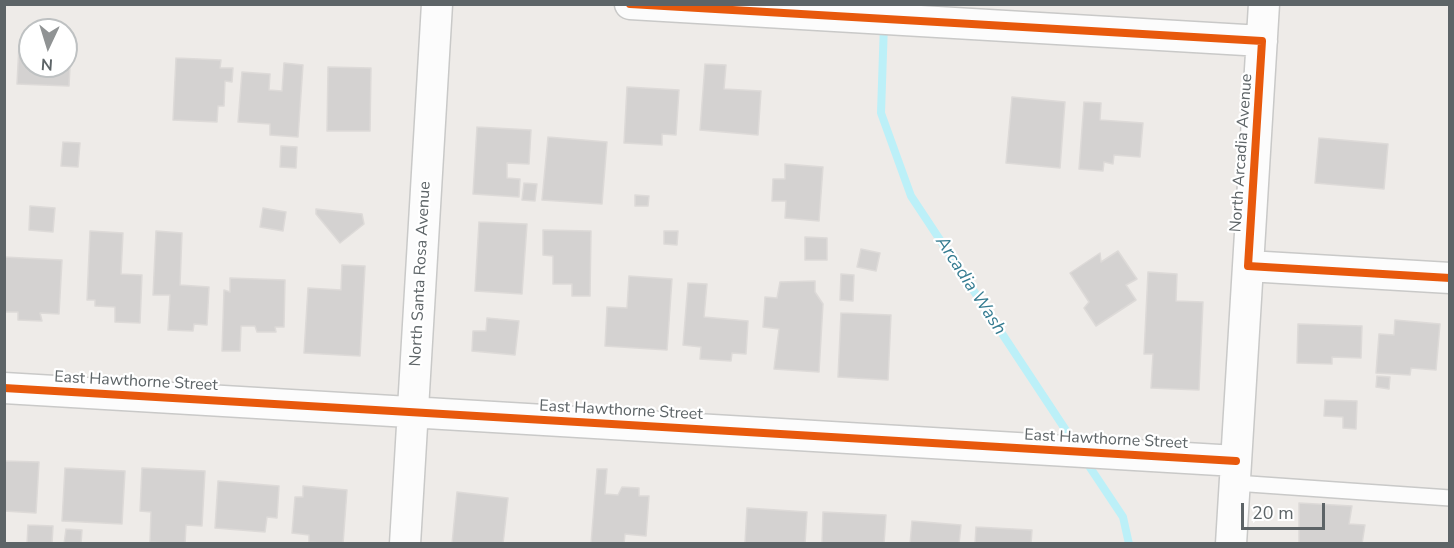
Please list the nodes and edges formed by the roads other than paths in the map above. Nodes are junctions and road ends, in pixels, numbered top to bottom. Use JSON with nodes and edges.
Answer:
{"nodes":[{"id":1,"x":437,"y":4,"type":"edge"},
{"id":2,"x":630,"y":4,"type":"edge"},
{"id":3,"x":1264,"y":4,"type":"edge"},
{"id":4,"x":1262,"y":41,"type":"junction"},
{"id":5,"x":1248,"y":266,"type":"junction"},
{"id":6,"x":1449,"y":278,"type":"edge"},
{"id":7,"x":4,"y":388,"type":"edge"},
{"id":8,"x":413,"y":412,"type":"junction"},
{"id":9,"x":1235,"y":472,"type":"junction"},
{"id":10,"x":1449,"y":498,"type":"edge"},
{"id":11,"x":405,"y":543,"type":"edge"},
{"id":12,"x":1231,"y":543,"type":"edge"}],
"edges":[{"from":1,"to":8,"type":"street","name":"North Santa Rosa Avenue"},
{"from":2,"to":4,"type":"street"},
{"from":3,"to":4,"type":"street","name":"North Arcadia Avenue"},
{"from":4,"to":5,"type":"street","name":"North Arcadia Avenue"},
{"from":5,"to":6,"type":"street"},
{"from":5,"to":9,"type":"street","name":"North Arcadia Avenue"},
{"from":7,"to":8,"type":"street","name":"East Hawthorne Street"},
{"from":8,"to":9,"type":"street","name":"East Hawthorne Street"},
{"from":8,"to":11,"type":"street","name":"North Santa Rosa Avenue"},
{"from":9,"to":10,"type":"lane"},
{"from":9,"to":12,"type":"street","name":"North Arcadia Avenue"}]}
